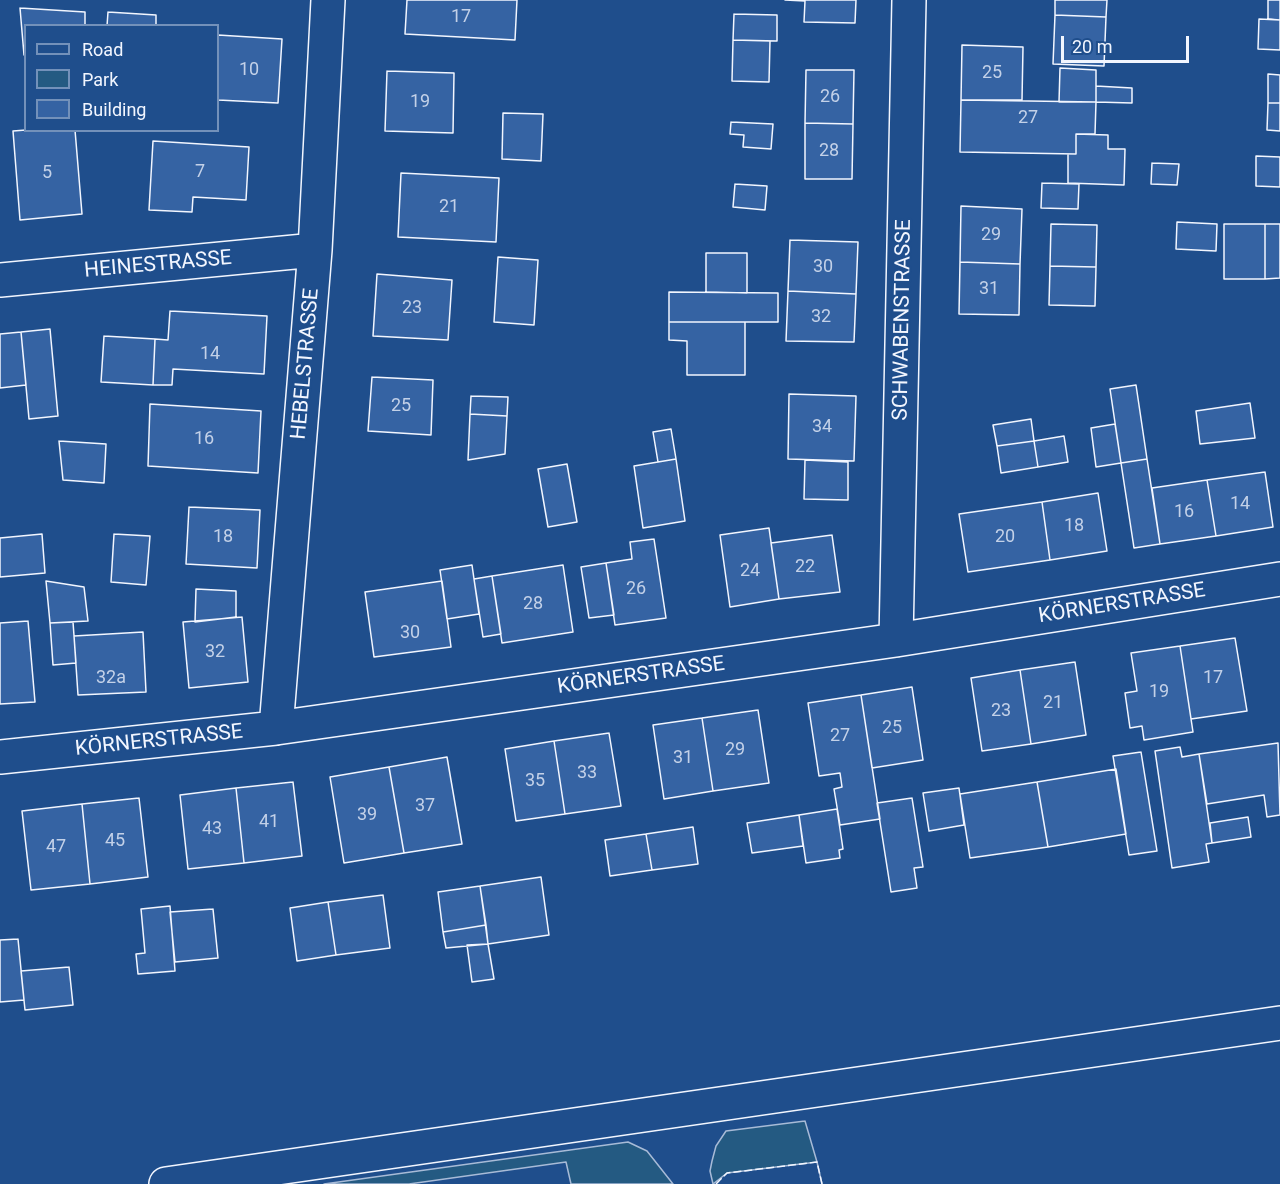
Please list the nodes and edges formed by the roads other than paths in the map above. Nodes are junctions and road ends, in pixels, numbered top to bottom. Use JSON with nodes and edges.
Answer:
{"nodes":[{"id":1,"x":328,"y":0,"type":"edge"},
{"id":2,"x":909,"y":0,"type":"edge"},
{"id":3,"x":315,"y":250,"type":"junction"},
{"id":4,"x":0,"y":280,"type":"edge"},
{"id":5,"x":1280,"y":579,"type":"edge"},
{"id":6,"x":896,"y":640,"type":"junction"},
{"id":7,"x":276,"y":728,"type":"junction"},
{"id":8,"x":0,"y":758,"type":"edge"},
{"id":9,"x":1280,"y":1023,"type":"edge"},
{"id":10,"x":166,"y":1184,"type":"edge"}],
"edges":[{"from":1,"to":3,"type":"street","name":"HEBELSTRASSE"},
{"from":2,"to":6,"type":"street","name":"SCHWABENSTRASSE"},
{"from":3,"to":4,"type":"street","name":"HEINESTRASSE"},
{"from":3,"to":7,"type":"street","name":"HEBELSTRASSE"},
{"from":5,"to":6,"type":"street","name":"KÖRNERSTRASSE"},
{"from":6,"to":7,"type":"street","name":"KÖRNERSTRASSE"},
{"from":7,"to":8,"type":"street","name":"KÖRNERSTRASSE"},
{"from":9,"to":10,"type":"street"}]}
